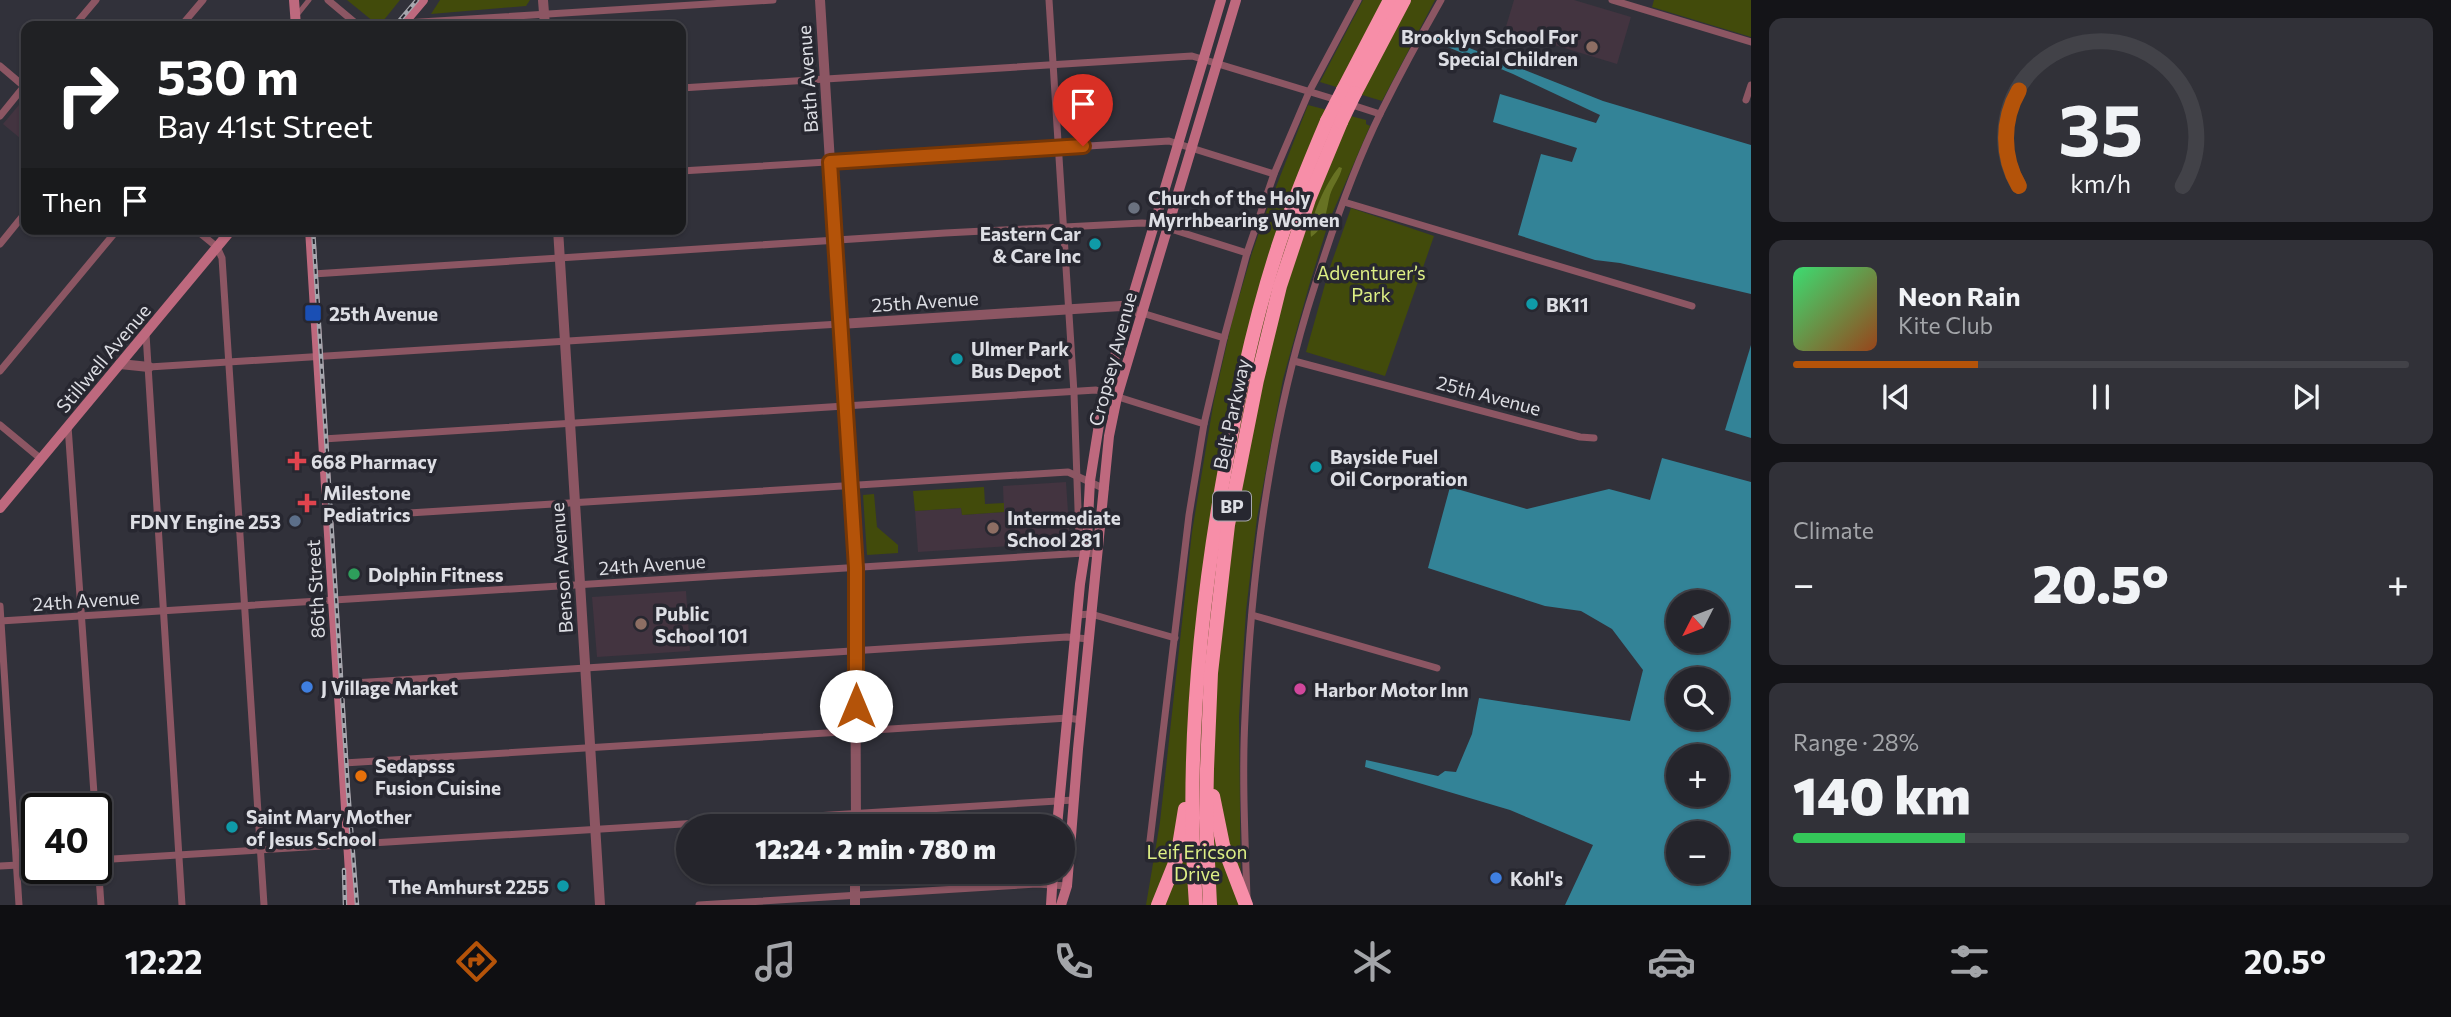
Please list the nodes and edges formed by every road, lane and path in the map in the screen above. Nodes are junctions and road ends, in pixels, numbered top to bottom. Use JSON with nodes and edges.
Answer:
{"nodes":[{"id":1,"x":96,"y":0,"type":"edge"},
{"id":2,"x":203,"y":0,"type":"edge"},
{"id":3,"x":294,"y":0,"type":"edge"},
{"id":4,"x":309,"y":0,"type":"edge"},
{"id":5,"x":328,"y":0,"type":"edge"},
{"id":6,"x":423,"y":0,"type":"edge"},
{"id":7,"x":543,"y":0,"type":"edge"},
{"id":8,"x":773,"y":0,"type":"edge"},
{"id":9,"x":820,"y":0,"type":"edge"},
{"id":10,"x":1049,"y":0,"type":"edge"},
{"id":11,"x":1221,"y":0,"type":"edge"},
{"id":12,"x":1236,"y":0,"type":"edge"},
{"id":13,"x":1358,"y":0,"type":"edge"},
{"id":14,"x":1390,"y":0,"type":"edge"},
{"id":15,"x":1404,"y":0,"type":"edge"},
{"id":16,"x":1441,"y":0,"type":"edge"},
{"id":17,"x":1612,"y":0,"type":"edge"},
{"id":18,"x":544,"y":14,"type":"junction"},
{"id":19,"x":78,"y":21,"type":"edge"},
{"id":20,"x":185,"y":21,"type":"edge"},
{"id":21,"x":293,"y":21,"type":"edge"},
{"id":22,"x":294,"y":21,"type":"edge"},
{"id":23,"x":353,"y":21,"type":"edge"},
{"id":24,"x":405,"y":21,"type":"edge"},
{"id":25,"x":454,"y":21,"type":"edge"},
{"id":26,"x":545,"y":21,"type":"edge"},
{"id":27,"x":1751,"y":43,"type":"edge"},
{"id":28,"x":1203,"y":59,"type":"junction"},
{"id":29,"x":1216,"y":63,"type":"junction"},
{"id":30,"x":1053,"y":65,"type":"junction"},
{"id":31,"x":0,"y":66,"type":"edge"},
{"id":32,"x":825,"y":79,"type":"junction"},
{"id":33,"x":21,"y":82,"type":"edge"},
{"id":34,"x":1751,"y":85,"type":"edge"},
{"id":35,"x":686,"y":89,"type":"edge"},
{"id":36,"x":1349,"y":91,"type":"junction"},
{"id":37,"x":21,"y":92,"type":"edge"},
{"id":38,"x":1309,"y":92,"type":"junction"},
{"id":39,"x":1746,"y":100,"type":"dead end"},
{"id":40,"x":1380,"y":114,"type":"junction"},
{"id":41,"x":0,"y":116,"type":"edge"},
{"id":42,"x":1334,"y":121,"type":"junction"},
{"id":43,"x":1178,"y":144,"type":"junction"},
{"id":44,"x":1058,"y":148,"type":"junction"},
{"id":45,"x":1190,"y":148,"type":"junction"},
{"id":46,"x":830,"y":162,"type":"junction"},
{"id":47,"x":686,"y":171,"type":"edge"},
{"id":48,"x":1274,"y":174,"type":"junction"},
{"id":49,"x":1344,"y":202,"type":"junction"},
{"id":50,"x":21,"y":218,"type":"edge"},
{"id":51,"x":1155,"y":224,"type":"junction"},
{"id":52,"x":1063,"y":227,"type":"junction"},
{"id":53,"x":1168,"y":229,"type":"junction"},
{"id":54,"x":113,"y":235,"type":"edge"},
{"id":55,"x":202,"y":235,"type":"edge"},
{"id":56,"x":227,"y":235,"type":"edge"},
{"id":57,"x":310,"y":235,"type":"edge"},
{"id":58,"x":558,"y":235,"type":"edge"},
{"id":59,"x":835,"y":241,"type":"junction"},
{"id":60,"x":0,"y":244,"type":"edge"},
{"id":61,"x":217,"y":247,"type":"junction"},
{"id":62,"x":1247,"y":253,"type":"junction"},
{"id":63,"x":560,"y":258,"type":"junction"},
{"id":64,"x":313,"y":274,"type":"junction"},
{"id":65,"x":1692,"y":306,"type":"dead end"},
{"id":66,"x":1068,"y":309,"type":"junction"},
{"id":67,"x":1129,"y":309,"type":"junction"},
{"id":68,"x":1142,"y":313,"type":"junction"},
{"id":69,"x":840,"y":324,"type":"junction"},
{"id":70,"x":146,"y":333,"type":"junction"},
{"id":71,"x":1224,"y":338,"type":"junction"},
{"id":72,"x":565,"y":341,"type":"junction"},
{"id":73,"x":317,"y":356,"type":"junction"},
{"id":74,"x":1294,"y":361,"type":"junction"},
{"id":75,"x":230,"y":362,"type":"junction"},
{"id":76,"x":120,"y":364,"type":"junction"},
{"id":77,"x":149,"y":367,"type":"junction"},
{"id":78,"x":0,"y":371,"type":"edge"},
{"id":79,"x":1074,"y":393,"type":"junction"},
{"id":80,"x":1104,"y":393,"type":"junction"},
{"id":81,"x":1117,"y":397,"type":"junction"},
{"id":82,"x":845,"y":406,"type":"junction"},
{"id":83,"x":570,"y":423,"type":"junction"},
{"id":84,"x":1205,"y":424,"type":"junction"},
{"id":85,"x":0,"y":425,"type":"edge"},
{"id":86,"x":68,"y":426,"type":"junction"},
{"id":87,"x":1594,"y":438,"type":"dead end"},
{"id":88,"x":323,"y":439,"type":"junction"},
{"id":89,"x":41,"y":459,"type":"junction"},
{"id":90,"x":1075,"y":475,"type":"junction"},
{"id":91,"x":1090,"y":481,"type":"junction"},
{"id":92,"x":850,"y":485,"type":"junction"},
{"id":93,"x":1105,"y":489,"type":"junction"},
{"id":94,"x":575,"y":502,"type":"junction"},
{"id":95,"x":0,"y":508,"type":"edge"},
{"id":96,"x":328,"y":518,"type":"junction"},
{"id":97,"x":1084,"y":553,"type":"junction"},
{"id":98,"x":1097,"y":554,"type":"junction"},
{"id":99,"x":856,"y":568,"type":"junction"},
{"id":100,"x":580,"y":585,"type":"junction"},
{"id":101,"x":333,"y":600,"type":"junction"},
{"id":102,"x":0,"y":606,"type":"edge"},
{"id":103,"x":245,"y":606,"type":"junction"},
{"id":104,"x":164,"y":611,"type":"junction"},
{"id":105,"x":1091,"y":614,"type":"junction"},
{"id":106,"x":1077,"y":615,"type":"junction"},
{"id":107,"x":1252,"y":615,"type":"junction"},
{"id":108,"x":83,"y":616,"type":"junction"},
{"id":109,"x":1,"y":621,"type":"edge"},
{"id":110,"x":1075,"y":638,"type":"junction"},
{"id":111,"x":1175,"y":638,"type":"junction"},
{"id":112,"x":1089,"y":639,"type":"junction"},
{"id":113,"x":856,"y":650,"type":"junction"},
{"id":114,"x":585,"y":667,"type":"junction"},
{"id":115,"x":1437,"y":668,"type":"dead end"},
{"id":116,"x":338,"y":684,"type":"junction"},
{"id":117,"x":1194,"y":717,"type":"junction"},
{"id":118,"x":1068,"y":718,"type":"junction"},
{"id":119,"x":1081,"y":720,"type":"junction"},
{"id":120,"x":1210,"y":725,"type":"junction"},
{"id":121,"x":856,"y":730,"type":"junction"},
{"id":122,"x":590,"y":746,"type":"junction"},
{"id":123,"x":344,"y":762,"type":"junction"},
{"id":124,"x":94,"y":793,"type":"edge"},
{"id":125,"x":1073,"y":800,"type":"junction"},
{"id":126,"x":1060,"y":801,"type":"junction"},
{"id":127,"x":856,"y":812,"type":"junction"},
{"id":128,"x":1058,"y":814,"type":"edge"},
{"id":129,"x":595,"y":829,"type":"junction"},
{"id":130,"x":348,"y":844,"type":"junction"},
{"id":131,"x":1149,"y":849,"type":"dead end"},
{"id":132,"x":261,"y":850,"type":"junction"},
{"id":133,"x":179,"y":855,"type":"junction"},
{"id":134,"x":112,"y":859,"type":"edge"},
{"id":135,"x":16,"y":865,"type":"junction"},
{"id":136,"x":21,"y":865,"type":"edge"},
{"id":137,"x":0,"y":866,"type":"edge"},
{"id":138,"x":99,"y":884,"type":"edge"},
{"id":139,"x":1052,"y":884,"type":"junction"},
{"id":140,"x":1067,"y":886,"type":"junction"},
{"id":141,"x":855,"y":900,"type":"edge"},
{"id":142,"x":19,"y":905,"type":"edge"},
{"id":143,"x":101,"y":905,"type":"edge"},
{"id":144,"x":182,"y":905,"type":"edge"},
{"id":145,"x":264,"y":905,"type":"edge"},
{"id":146,"x":352,"y":905,"type":"edge"},
{"id":147,"x":600,"y":905,"type":"edge"},
{"id":148,"x":699,"y":905,"type":"edge"},
{"id":149,"x":1051,"y":905,"type":"edge"},
{"id":150,"x":1061,"y":905,"type":"edge"},
{"id":151,"x":1158,"y":905,"type":"edge"},
{"id":152,"x":1196,"y":905,"type":"edge"},
{"id":153,"x":1210,"y":905,"type":"edge"},
{"id":154,"x":1247,"y":905,"type":"edge"}],
"edges":[{"from":1,"to":19,"type":"street"},
{"from":2,"to":20,"type":"street"},
{"from":3,"to":21,"type":"main road"},
{"from":4,"to":22,"type":"street"},
{"from":5,"to":23,"type":"street"},
{"from":6,"to":24,"type":"main road"},
{"from":7,"to":18,"type":"street"},
{"from":8,"to":18,"type":"street"},
{"from":9,"to":32,"type":"street","name":"Bath Avenue"},
{"from":10,"to":30,"type":"street"},
{"from":11,"to":28,"type":"main road","name":"Cropsey Avenue"},
{"from":12,"to":29,"type":"main road","name":"Cropsey Avenue"},
{"from":13,"to":38,"type":"street"},
{"from":14,"to":36,"type":"highway","name":"Belt Parkway","number":"BP"},
{"from":15,"to":36,"type":"highway","name":"Belt Parkway","number":"BP"},
{"from":16,"to":40,"type":"street"},
{"from":17,"to":27,"type":"street"},
{"from":18,"to":25,"type":"street"},
{"from":18,"to":26,"type":"street"},
{"from":28,"to":29,"type":"street"},
{"from":28,"to":30,"type":"street"},
{"from":28,"to":43,"type":"main road","name":"Cropsey Avenue"},
{"from":29,"to":38,"type":"street"},
{"from":29,"to":45,"type":"main road","name":"Cropsey Avenue"},
{"from":30,"to":32,"type":"street"},
{"from":30,"to":44,"type":"street"},
{"from":31,"to":33,"type":"street"},
{"from":32,"to":35,"type":"street"},
{"from":32,"to":46,"type":"street","name":"Bath Avenue"},
{"from":34,"to":39,"type":"street"},
{"from":36,"to":42,"type":"highway","name":"Belt Parkway","number":"BP","bridge":true},
{"from":37,"to":41,"type":"street"},
{"from":38,"to":40,"type":"street"},
{"from":38,"to":48,"type":"street"},
{"from":40,"to":49,"type":"street"},
{"from":42,"to":117,"type":"highway","name":"Belt Parkway","number":"BP"},
{"from":42,"to":120,"type":"highway","name":"Belt Parkway","number":"BP"},
{"from":43,"to":44,"type":"street"},
{"from":43,"to":45,"type":"street"},
{"from":43,"to":51,"type":"main road","name":"Cropsey Avenue"},
{"from":44,"to":46,"type":"street"},
{"from":44,"to":52,"type":"street"},
{"from":45,"to":48,"type":"street"},
{"from":45,"to":53,"type":"main road","name":"Cropsey Avenue"},
{"from":46,"to":47,"type":"street"},
{"from":46,"to":59,"type":"street","name":"Bath Avenue"},
{"from":48,"to":62,"type":"street"},
{"from":49,"to":65,"type":"street"},
{"from":49,"to":74,"type":"street"},
{"from":50,"to":60,"type":"street"},
{"from":51,"to":52,"type":"street"},
{"from":51,"to":53,"type":"street"},
{"from":51,"to":67,"type":"main road","name":"Cropsey Avenue"},
{"from":52,"to":59,"type":"street"},
{"from":52,"to":66,"type":"street"},
{"from":53,"to":62,"type":"street"},
{"from":53,"to":68,"type":"main road","name":"Cropsey Avenue"},
{"from":54,"to":78,"type":"street"},
{"from":55,"to":61,"type":"street"},
{"from":56,"to":61,"type":"main road","name":"Stillwell Avenue"},
{"from":57,"to":64,"type":"main road","name":"86th Street"},
{"from":58,"to":63,"type":"street","name":"Benson Avenue"},
{"from":59,"to":63,"type":"street"},
{"from":59,"to":69,"type":"street","name":"Bath Avenue"},
{"from":61,"to":70,"type":"main road","name":"Stillwell Avenue"},
{"from":61,"to":75,"type":"street"},
{"from":62,"to":71,"type":"street"},
{"from":63,"to":64,"type":"street"},
{"from":63,"to":72,"type":"street","name":"Benson Avenue"},
{"from":64,"to":73,"type":"main road","name":"86th Street"},
{"from":66,"to":67,"type":"street","name":"25th Avenue"},
{"from":66,"to":69,"type":"street","name":"25th Avenue"},
{"from":66,"to":79,"type":"street"},
{"from":67,"to":68,"type":"street","name":"25th Avenue"},
{"from":67,"to":80,"type":"main road","name":"Cropsey Avenue"},
{"from":68,"to":71,"type":"street","name":"25th Avenue"},
{"from":68,"to":81,"type":"main road","name":"Cropsey Avenue"},
{"from":69,"to":72,"type":"street","name":"25th Avenue"},
{"from":69,"to":82,"type":"street","name":"Bath Avenue"},
{"from":70,"to":76,"type":"main road","name":"Stillwell Avenue"},
{"from":70,"to":77,"type":"street"},
{"from":71,"to":84,"type":"street"},
{"from":72,"to":73,"type":"street","name":"25th Avenue"},
{"from":72,"to":83,"type":"street","name":"Benson Avenue"},
{"from":73,"to":75,"type":"street","name":"25th Avenue"},
{"from":73,"to":88,"type":"main road","name":"86th Street"},
{"from":74,"to":87,"type":"street","name":"25th Avenue"},
{"from":74,"to":107,"type":"street"},
{"from":75,"to":77,"type":"street","name":"25th Avenue"},
{"from":75,"to":103,"type":"street"},
{"from":76,"to":77,"type":"street","name":"25th Avenue"},
{"from":76,"to":86,"type":"main road","name":"Stillwell Avenue"},
{"from":77,"to":104,"type":"street"},
{"from":79,"to":80,"type":"street"},
{"from":79,"to":82,"type":"street"},
{"from":79,"to":90,"type":"street"},
{"from":80,"to":81,"type":"street"},
{"from":80,"to":91,"type":"main road","name":"Cropsey Avenue"},
{"from":81,"to":84,"type":"street"},
{"from":81,"to":93,"type":"main road","name":"Cropsey Avenue"},
{"from":82,"to":83,"type":"street"},
{"from":82,"to":92,"type":"street","name":"Bath Avenue"},
{"from":83,"to":88,"type":"street"},
{"from":83,"to":94,"type":"street","name":"Benson Avenue"},
{"from":84,"to":111,"type":"street"},
{"from":85,"to":89,"type":"street"},
{"from":86,"to":89,"type":"main road","name":"Stillwell Avenue"},
{"from":86,"to":108,"type":"street"},
{"from":88,"to":96,"type":"main road","name":"86th Street"},
{"from":89,"to":95,"type":"main road","name":"Stillwell Avenue"},
{"from":90,"to":91,"type":"street"},
{"from":90,"to":92,"type":"street"},
{"from":90,"to":97,"type":"street"},
{"from":91,"to":93,"type":"street"},
{"from":91,"to":97,"type":"main road","name":"Cropsey Avenue"},
{"from":92,"to":94,"type":"street"},
{"from":92,"to":99,"type":"street","name":"Bath Avenue"},
{"from":93,"to":98,"type":"main road","name":"Cropsey Avenue"},
{"from":94,"to":96,"type":"street"},
{"from":94,"to":100,"type":"street","name":"Benson Avenue"},
{"from":96,"to":101,"type":"main road","name":"86th Street"},
{"from":97,"to":98,"type":"street","name":"24th Avenue"},
{"from":97,"to":99,"type":"street","name":"24th Avenue"},
{"from":97,"to":106,"type":"main road","name":"Cropsey Avenue"},
{"from":98,"to":105,"type":"main road","name":"Cropsey Avenue"},
{"from":99,"to":100,"type":"street","name":"24th Avenue"},
{"from":99,"to":113,"type":"street","name":"Bath Avenue"},
{"from":100,"to":101,"type":"street","name":"24th Avenue"},
{"from":100,"to":114,"type":"street","name":"Benson Avenue"},
{"from":101,"to":103,"type":"street","name":"24th Avenue"},
{"from":101,"to":116,"type":"main road","name":"86th Street"},
{"from":102,"to":109,"type":"street"},
{"from":103,"to":104,"type":"street","name":"24th Avenue"},
{"from":103,"to":132,"type":"street"},
{"from":104,"to":108,"type":"street","name":"24th Avenue"},
{"from":104,"to":133,"type":"street"},
{"from":105,"to":106,"type":"street"},
{"from":105,"to":111,"type":"street"},
{"from":105,"to":112,"type":"main road","name":"Cropsey Avenue"},
{"from":106,"to":110,"type":"main road","name":"Cropsey Avenue"},
{"from":107,"to":115,"type":"street"},
{"from":107,"to":154,"type":"street"},
{"from":108,"to":109,"type":"street","name":"24th Avenue"},
{"from":108,"to":124,"type":"street"},
{"from":109,"to":135,"type":"street"},
{"from":110,"to":112,"type":"street"},
{"from":110,"to":113,"type":"street"},
{"from":110,"to":118,"type":"main road","name":"Cropsey Avenue"},
{"from":111,"to":131,"type":"street"},
{"from":112,"to":119,"type":"main road","name":"Cropsey Avenue"},
{"from":113,"to":114,"type":"street"},
{"from":113,"to":121,"type":"street","name":"Bath Avenue"},
{"from":114,"to":116,"type":"street"},
{"from":114,"to":122,"type":"street","name":"Benson Avenue"},
{"from":116,"to":123,"type":"main road","name":"86th Street"},
{"from":117,"to":151,"type":"highway"},
{"from":117,"to":152,"type":"highway","name":"Belt Parkway","number":"BP"},
{"from":118,"to":119,"type":"street"},
{"from":118,"to":121,"type":"street"},
{"from":118,"to":126,"type":"main road","name":"Cropsey Avenue"},
{"from":119,"to":125,"type":"main road","name":"Cropsey Avenue"},
{"from":120,"to":153,"type":"highway","name":"Belt Parkway","number":"BP"},
{"from":120,"to":154,"type":"highway"},
{"from":121,"to":122,"type":"street"},
{"from":121,"to":127,"type":"street","name":"Bath Avenue"},
{"from":122,"to":123,"type":"street"},
{"from":122,"to":129,"type":"street","name":"Benson Avenue"},
{"from":123,"to":130,"type":"main road","name":"86th Street"},
{"from":125,"to":126,"type":"street"},
{"from":125,"to":140,"type":"main road","name":"Cropsey Avenue"},
{"from":126,"to":127,"type":"street"},
{"from":126,"to":128,"type":"main road","name":"Cropsey Avenue"},
{"from":127,"to":129,"type":"street"},
{"from":129,"to":130,"type":"street"},
{"from":129,"to":147,"type":"street","name":"Benson Avenue"},
{"from":130,"to":132,"type":"street"},
{"from":130,"to":146,"type":"main road","name":"86th Street"},
{"from":132,"to":133,"type":"street"},
{"from":132,"to":145,"type":"street"},
{"from":133,"to":134,"type":"street"},
{"from":133,"to":144,"type":"street"},
{"from":135,"to":136,"type":"street"},
{"from":135,"to":137,"type":"street"},
{"from":135,"to":142,"type":"street"},
{"from":138,"to":143,"type":"street"},
{"from":139,"to":140,"type":"street"},
{"from":139,"to":141,"type":"street"},
{"from":139,"to":149,"type":"main road"},
{"from":140,"to":150,"type":"main road","name":"Cropsey Avenue"},
{"from":141,"to":148,"type":"street"}]}
